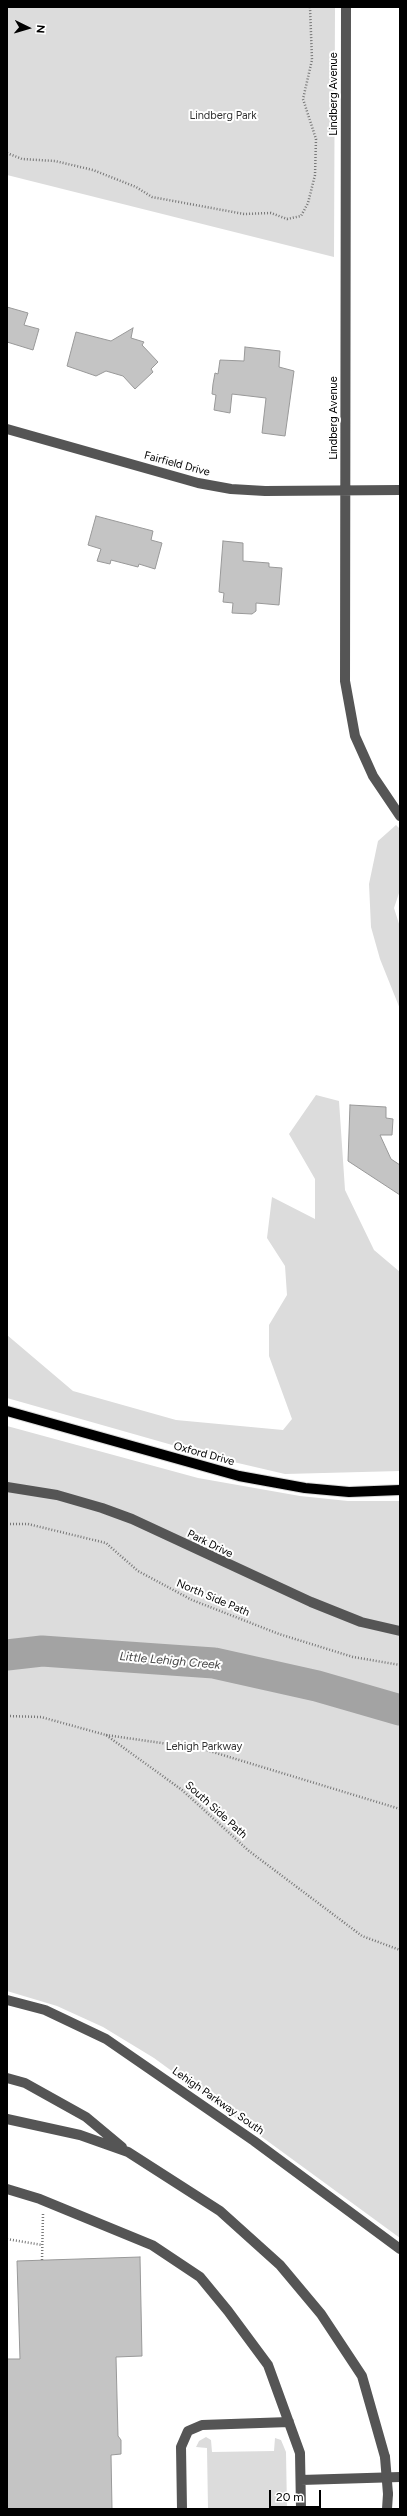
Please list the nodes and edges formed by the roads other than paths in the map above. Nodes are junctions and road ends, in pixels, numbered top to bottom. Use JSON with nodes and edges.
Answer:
{"nodes":[{"id":1,"x":346,"y":7,"type":"edge"},
{"id":2,"x":7,"y":429,"type":"edge"},
{"id":3,"x":346,"y":489,"type":"junction"},
{"id":4,"x":400,"y":490,"type":"edge"},
{"id":5,"x":400,"y":816,"type":"edge"},
{"id":6,"x":7,"y":1411,"type":"edge"},
{"id":7,"x":7,"y":1487,"type":"edge"},
{"id":8,"x":400,"y":1490,"type":"edge"},
{"id":9,"x":400,"y":1631,"type":"edge"},
{"id":10,"x":7,"y":2000,"type":"edge"},
{"id":11,"x":7,"y":2078,"type":"edge"},
{"id":12,"x":7,"y":2119,"type":"edge"},
{"id":13,"x":128,"y":2152,"type":"junction"},
{"id":14,"x":7,"y":2189,"type":"edge"},
{"id":15,"x":400,"y":2249,"type":"edge"},
{"id":16,"x":289,"y":2422,"type":"junction"},
{"id":17,"x":400,"y":2477,"type":"edge"},
{"id":18,"x":302,"y":2480,"type":"junction"},
{"id":19,"x":182,"y":2509,"type":"edge"},
{"id":20,"x":301,"y":2509,"type":"edge"},
{"id":21,"x":387,"y":2509,"type":"edge"}],
"edges":[{"from":1,"to":3,"type":"street","name":"Lindberg Avenue"},
{"from":2,"to":3,"type":"street","name":"Fairfield Drive"},
{"from":3,"to":4,"type":"street","name":"Fairfield Drive"},
{"from":3,"to":5,"type":"street","name":"Lindberg Avenue"},
{"from":6,"to":8,"type":"main road","name":"Oxford Drive"},
{"from":7,"to":9,"type":"street","name":"Park Drive"},
{"from":10,"to":15,"type":"street","name":"Lehigh Parkway South"},
{"from":11,"to":13,"type":"street"},
{"from":12,"to":13,"type":"street"},
{"from":13,"to":21,"type":"street","bridge":true},
{"from":14,"to":16,"type":"street"},
{"from":16,"to":18,"type":"street"},
{"from":16,"to":19,"type":"street"},
{"from":17,"to":18,"type":"street"},
{"from":18,"to":20,"type":"street"}]}
